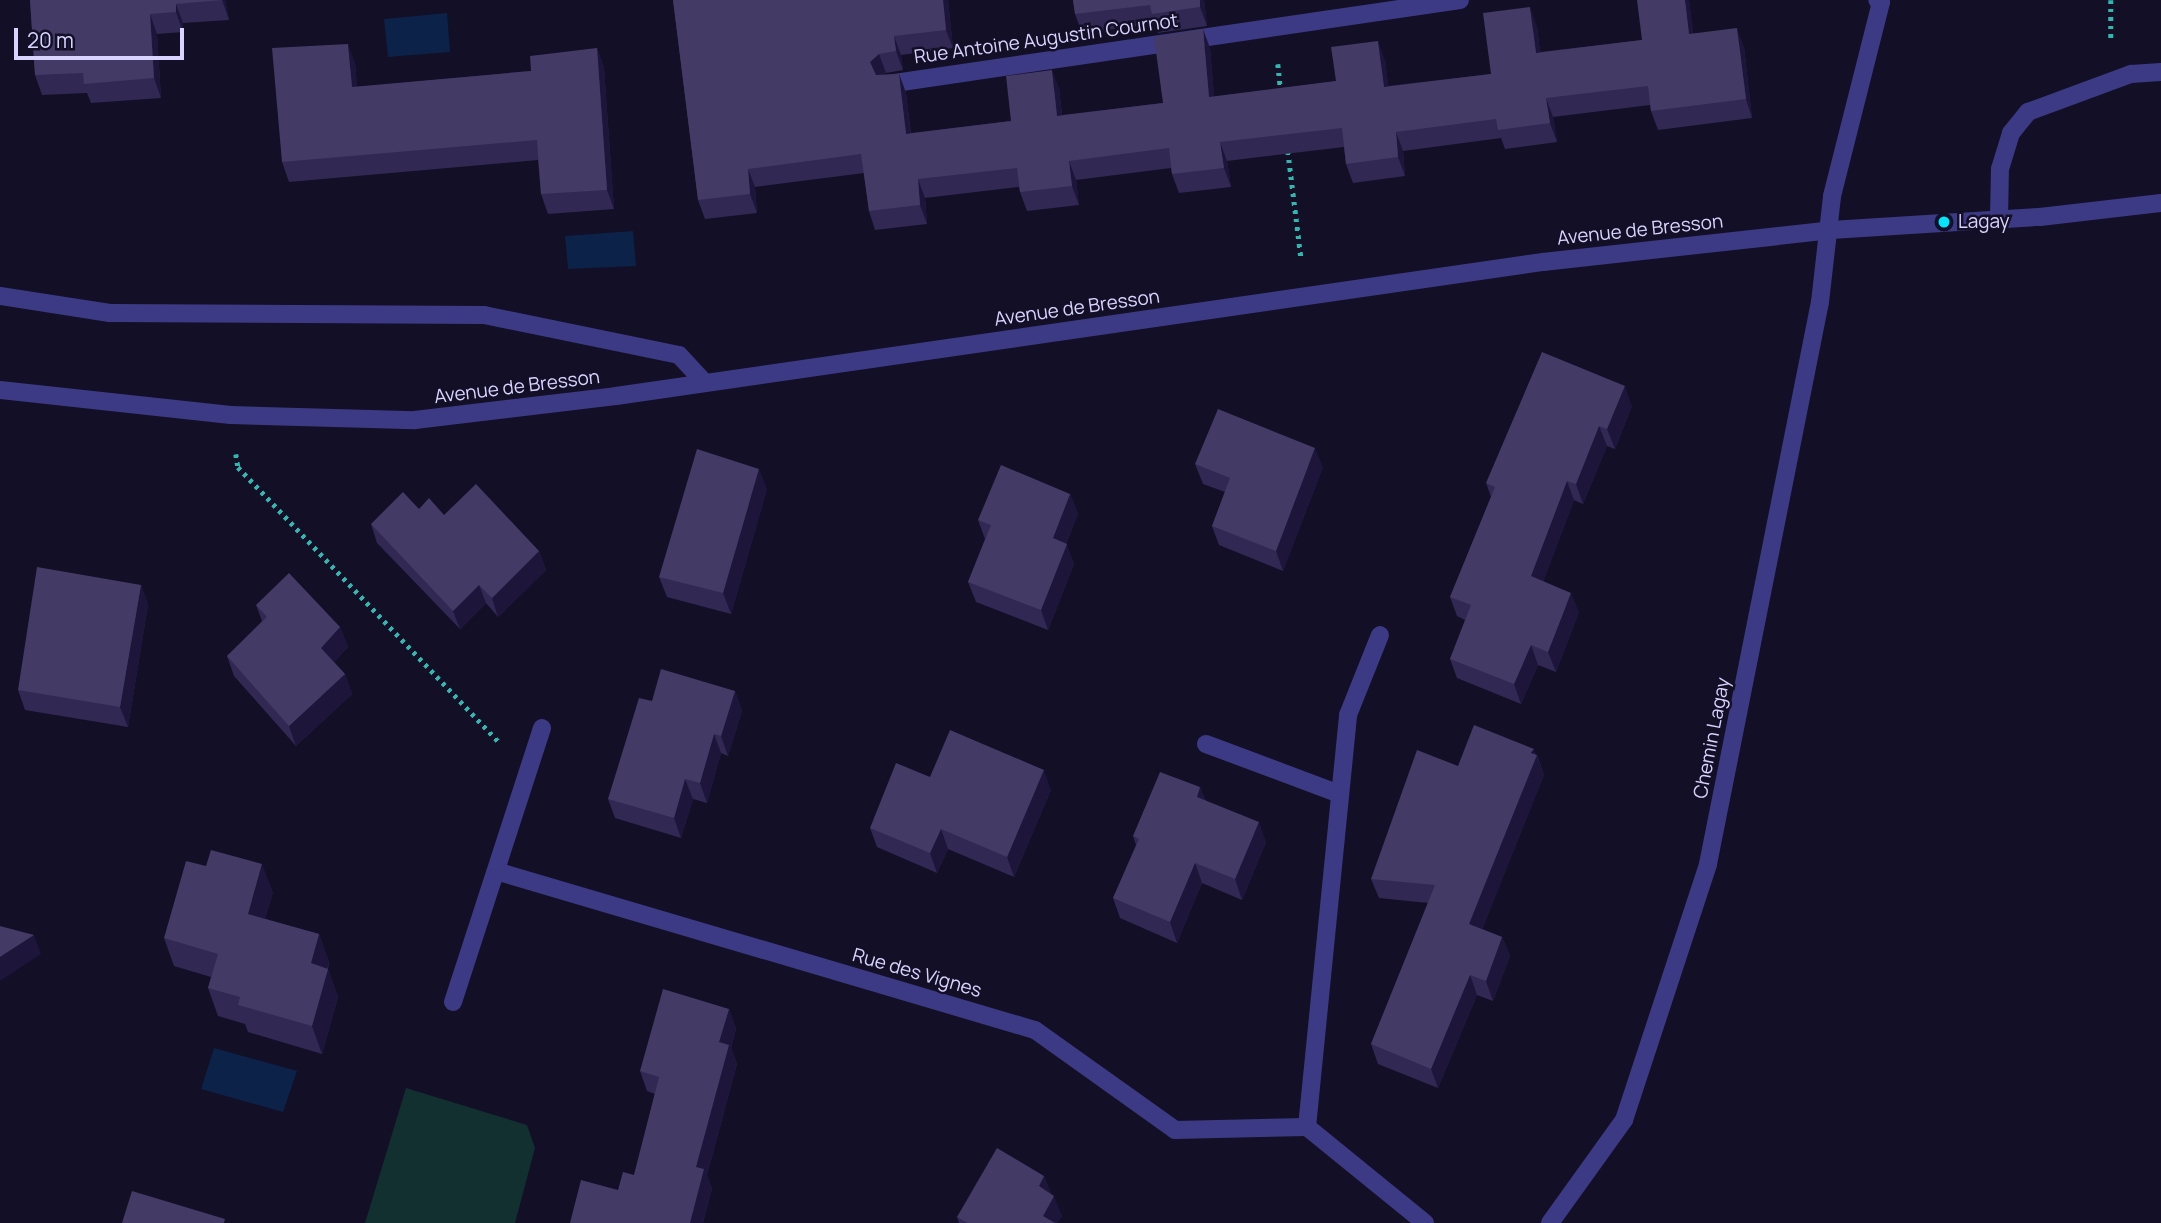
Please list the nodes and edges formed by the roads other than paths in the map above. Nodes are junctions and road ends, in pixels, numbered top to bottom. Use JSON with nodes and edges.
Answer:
{"nodes":[{"id":1,"x":1460,"y":0,"type":"edge"},
{"id":2,"x":1877,"y":0,"type":"edge"},
{"id":3,"x":2161,"y":72,"type":"edge"},
{"id":4,"x":888,"y":84,"type":"edge"},
{"id":5,"x":2161,"y":203,"type":"edge"},
{"id":6,"x":1999,"y":219,"type":"junction"},
{"id":7,"x":1831,"y":230,"type":"junction"},
{"id":8,"x":0,"y":296,"type":"edge"},
{"id":9,"x":705,"y":383,"type":"junction"},
{"id":10,"x":0,"y":390,"type":"edge"},
{"id":11,"x":1380,"y":635,"type":"dead end"},
{"id":12,"x":542,"y":728,"type":"dead end"},
{"id":13,"x":1206,"y":744,"type":"dead end"},
{"id":14,"x":1340,"y":794,"type":"junction"},
{"id":15,"x":496,"y":871,"type":"junction"},
{"id":16,"x":453,"y":1003,"type":"dead end"},
{"id":17,"x":1307,"y":1127,"type":"junction"},
{"id":18,"x":1425,"y":1223,"type":"edge"},
{"id":19,"x":1550,"y":1223,"type":"edge"}],
"edges":[{"from":1,"to":4,"type":"street","name":"Rue Antoine Augustin Cournot"},
{"from":2,"to":7,"type":"street"},
{"from":3,"to":6,"type":"street"},
{"from":5,"to":6,"type":"street","name":"Avenue de Bresson"},
{"from":6,"to":7,"type":"street","name":"Avenue de Bresson"},
{"from":7,"to":9,"type":"street","name":"Avenue de Bresson"},
{"from":7,"to":19,"type":"street","name":"Chemin Lagay"},
{"from":8,"to":9,"type":"street"},
{"from":9,"to":10,"type":"street","name":"Avenue de Bresson"},
{"from":11,"to":14,"type":"street"},
{"from":12,"to":15,"type":"street"},
{"from":13,"to":14,"type":"street"},
{"from":14,"to":17,"type":"street"},
{"from":15,"to":16,"type":"street"},
{"from":15,"to":17,"type":"street","name":"Rue des Vignes"},
{"from":17,"to":18,"type":"street"}]}
